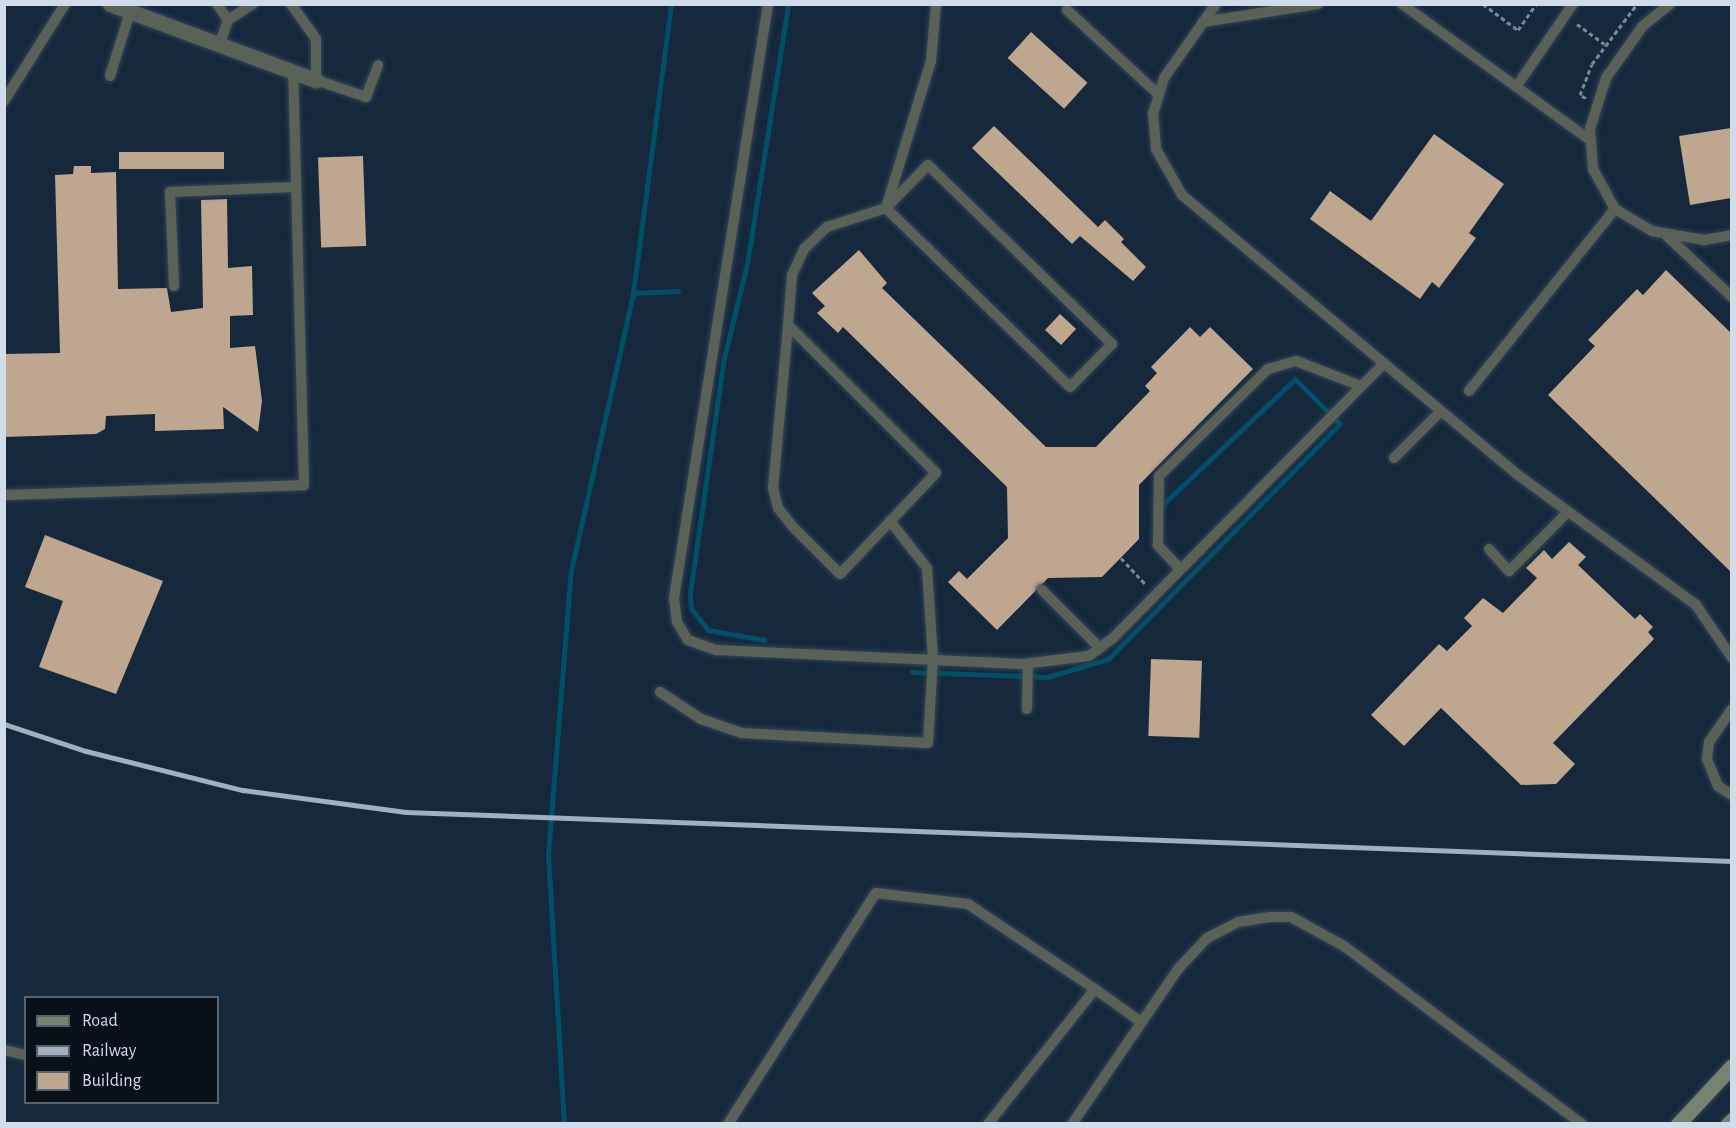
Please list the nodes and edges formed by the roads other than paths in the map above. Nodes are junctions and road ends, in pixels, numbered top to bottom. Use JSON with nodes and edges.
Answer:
{"nodes":[{"id":1,"x":65,"y":4,"type":"edge"},
{"id":2,"x":110,"y":4,"type":"edge"},
{"id":3,"x":217,"y":4,"type":"edge"},
{"id":4,"x":253,"y":4,"type":"edge"},
{"id":5,"x":291,"y":4,"type":"edge"},
{"id":6,"x":768,"y":4,"type":"edge"},
{"id":7,"x":936,"y":4,"type":"edge"},
{"id":8,"x":1216,"y":4,"type":"edge"},
{"id":9,"x":1318,"y":4,"type":"edge"},
{"id":10,"x":1402,"y":4,"type":"edge"},
{"id":11,"x":1670,"y":4,"type":"edge"},
{"id":12,"x":1570,"y":7,"type":"edge"},
{"id":13,"x":1067,"y":10,"type":"dead end"},
{"id":14,"x":130,"y":12,"type":"junction"},
{"id":15,"x":228,"y":20,"type":"junction"},
{"id":16,"x":1203,"y":22,"type":"junction"},
{"id":17,"x":219,"y":45,"type":"junction"},
{"id":18,"x":378,"y":65,"type":"dead end"},
{"id":19,"x":293,"y":73,"type":"junction"},
{"id":20,"x":110,"y":76,"type":"dead end"},
{"id":21,"x":316,"y":80,"type":"junction"},
{"id":22,"x":1516,"y":87,"type":"junction"},
{"id":23,"x":1158,"y":94,"type":"junction"},
{"id":24,"x":4,"y":100,"type":"edge"},
{"id":25,"x":1590,"y":140,"type":"junction"},
{"id":26,"x":296,"y":188,"type":"junction"},
{"id":27,"x":886,"y":208,"type":"junction"},
{"id":28,"x":1615,"y":209,"type":"junction"},
{"id":29,"x":1664,"y":234,"type":"junction"},
{"id":30,"x":1731,"y":235,"type":"edge"},
{"id":31,"x":174,"y":286,"type":"dead end"},
{"id":32,"x":1731,"y":297,"type":"edge"},
{"id":33,"x":788,"y":325,"type":"junction"},
{"id":34,"x":1384,"y":363,"type":"junction"},
{"id":35,"x":1361,"y":386,"type":"junction"},
{"id":36,"x":1469,"y":391,"type":"dead end"},
{"id":37,"x":1441,"y":411,"type":"junction"},
{"id":38,"x":1394,"y":458,"type":"dead end"},
{"id":39,"x":4,"y":495,"type":"edge"},
{"id":40,"x":1568,"y":512,"type":"junction"},
{"id":41,"x":890,"y":520,"type":"junction"},
{"id":42,"x":1489,"y":549,"type":"dead end"},
{"id":43,"x":1180,"y":569,"type":"junction"},
{"id":44,"x":1042,"y":590,"type":"dead end"},
{"id":45,"x":1727,"y":646,"type":"edge"},
{"id":46,"x":1100,"y":648,"type":"junction"},
{"id":47,"x":1731,"y":658,"type":"edge"},
{"id":48,"x":933,"y":659,"type":"junction"},
{"id":49,"x":1028,"y":664,"type":"junction"},
{"id":50,"x":660,"y":692,"type":"dead end"},
{"id":51,"x":1027,"y":709,"type":"dead end"},
{"id":52,"x":1731,"y":709,"type":"edge"},
{"id":53,"x":1731,"y":795,"type":"edge"},
{"id":54,"x":1095,"y":989,"type":"junction"},
{"id":55,"x":1141,"y":1022,"type":"junction"},
{"id":56,"x":4,"y":1050,"type":"edge"},
{"id":57,"x":24,"y":1055,"type":"edge"},
{"id":58,"x":1731,"y":1066,"type":"edge"},
{"id":59,"x":1731,"y":1120,"type":"edge"},
{"id":60,"x":728,"y":1124,"type":"edge"},
{"id":61,"x":988,"y":1124,"type":"edge"},
{"id":62,"x":1072,"y":1124,"type":"edge"},
{"id":63,"x":1582,"y":1124,"type":"edge"},
{"id":64,"x":1677,"y":1124,"type":"edge"},
{"id":65,"x":1728,"y":1124,"type":"edge"}],
"edges":[{"from":1,"to":24,"type":"lane"},
{"from":2,"to":14,"type":"street"},
{"from":3,"to":15,"type":"lane"},
{"from":4,"to":15,"type":"lane"},
{"from":5,"to":21,"type":"lane"},
{"from":6,"to":48,"type":"lane"},
{"from":7,"to":27,"type":"lane"},
{"from":8,"to":16,"type":"lane"},
{"from":9,"to":16,"type":"lane"},
{"from":10,"to":22,"type":"lane"},
{"from":11,"to":25,"type":"lane"},
{"from":12,"to":22,"type":"lane"},
{"from":13,"to":23,"type":"lane"},
{"from":14,"to":17,"type":"street"},
{"from":14,"to":20,"type":"lane"},
{"from":15,"to":17,"type":"lane"},
{"from":16,"to":23,"type":"lane"},
{"from":17,"to":19,"type":"street"},
{"from":18,"to":21,"type":"lane"},
{"from":19,"to":21,"type":"street"},
{"from":19,"to":26,"type":"lane"},
{"from":22,"to":25,"type":"lane"},
{"from":23,"to":34,"type":"lane"},
{"from":25,"to":28,"type":"lane"},
{"from":26,"to":31,"type":"lane"},
{"from":26,"to":39,"type":"lane"},
{"from":27,"to":27,"type":"lane"},
{"from":27,"to":33,"type":"lane"},
{"from":28,"to":29,"type":"lane"},
{"from":28,"to":36,"type":"lane"},
{"from":29,"to":30,"type":"lane"},
{"from":29,"to":32,"type":"lane"},
{"from":33,"to":41,"type":"lane"},
{"from":33,"to":41,"type":"lane"},
{"from":34,"to":35,"type":"lane"},
{"from":34,"to":37,"type":"lane"},
{"from":35,"to":43,"type":"lane"},
{"from":35,"to":43,"type":"lane"},
{"from":37,"to":38,"type":"lane"},
{"from":37,"to":40,"type":"lane"},
{"from":40,"to":42,"type":"lane"},
{"from":40,"to":45,"type":"lane"},
{"from":41,"to":48,"type":"lane"},
{"from":43,"to":46,"type":"lane"},
{"from":44,"to":46,"type":"lane"},
{"from":45,"to":47,"type":"lane"},
{"from":46,"to":49,"type":"lane"},
{"from":48,"to":49,"type":"lane"},
{"from":48,"to":50,"type":"lane"},
{"from":49,"to":51,"type":"lane"},
{"from":52,"to":53,"type":"lane"},
{"from":54,"to":55,"type":"lane"},
{"from":54,"to":60,"type":"lane"},
{"from":54,"to":61,"type":"lane"},
{"from":55,"to":62,"type":"lane"},
{"from":55,"to":63,"type":"lane"},
{"from":56,"to":57,"type":"lane"},
{"from":58,"to":64,"type":"main road"},
{"from":59,"to":65,"type":"main road"}]}
